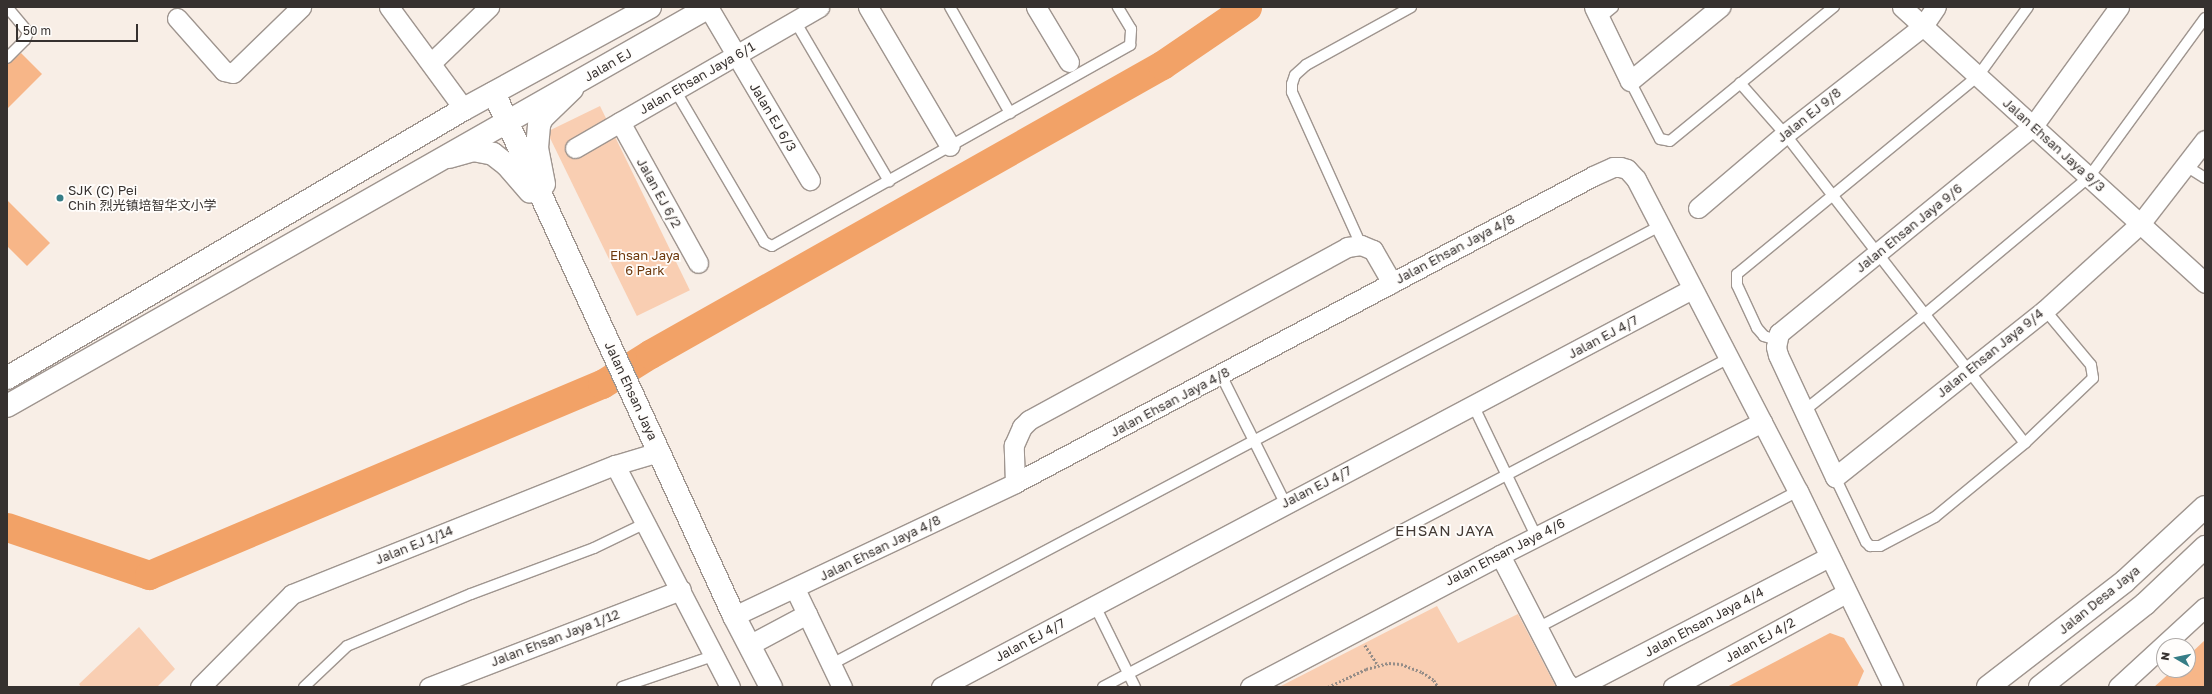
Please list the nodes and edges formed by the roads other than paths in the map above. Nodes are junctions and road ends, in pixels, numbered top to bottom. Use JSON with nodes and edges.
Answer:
{"nodes":[{"id":1,"x":8,"y":7,"type":"edge"},
{"id":2,"x":301,"y":7,"type":"edge"},
{"id":3,"x":389,"y":7,"type":"edge"},
{"id":4,"x":489,"y":7,"type":"edge"},
{"id":5,"x":650,"y":7,"type":"edge"},
{"id":6,"x":708,"y":7,"type":"edge"},
{"id":7,"x":819,"y":7,"type":"edge"},
{"id":8,"x":868,"y":7,"type":"edge"},
{"id":9,"x":950,"y":7,"type":"edge"},
{"id":10,"x":1036,"y":7,"type":"edge"},
{"id":11,"x":1118,"y":7,"type":"edge"},
{"id":12,"x":1411,"y":7,"type":"edge"},
{"id":13,"x":1720,"y":7,"type":"edge"},
{"id":14,"x":1834,"y":7,"type":"edge"},
{"id":15,"x":1902,"y":7,"type":"edge"},
{"id":16,"x":1936,"y":7,"type":"edge"},
{"id":17,"x":2028,"y":7,"type":"edge"},
{"id":18,"x":2119,"y":7,"type":"edge"},
{"id":19,"x":1602,"y":11,"type":"edge"},
{"id":20,"x":177,"y":18,"type":"dead end"},
{"id":21,"x":2205,"y":18,"type":"edge"},
{"id":22,"x":795,"y":21,"type":"junction"},
{"id":23,"x":1923,"y":26,"type":"junction"},
{"id":24,"x":736,"y":55,"type":"junction"},
{"id":25,"x":7,"y":58,"type":"edge"},
{"id":26,"x":1068,"y":62,"type":"dead end"},
{"id":27,"x":431,"y":63,"type":"junction"},
{"id":28,"x":1978,"y":76,"type":"junction"},
{"id":29,"x":1630,"y":81,"type":"junction"},
{"id":30,"x":1740,"y":83,"type":"junction"},
{"id":31,"x":577,"y":84,"type":"junction"},
{"id":32,"x":675,"y":90,"type":"junction"},
{"id":33,"x":494,"y":93,"type":"junction"},
{"id":34,"x":464,"y":109,"type":"junction"},
{"id":35,"x":1010,"y":113,"type":"junction"},
{"id":36,"x":507,"y":120,"type":"junction"},
{"id":37,"x":620,"y":122,"type":"junction"},
{"id":38,"x":2033,"y":126,"type":"junction"},
{"id":39,"x":1785,"y":134,"type":"junction"},
{"id":40,"x":2205,"y":140,"type":"edge"},
{"id":41,"x":950,"y":146,"type":"junction"},
{"id":42,"x":575,"y":148,"type":"dead end"},
{"id":43,"x":432,"y":162,"type":"junction"},
{"id":44,"x":2186,"y":166,"type":"junction"},
{"id":45,"x":2089,"y":177,"type":"junction"},
{"id":46,"x":2205,"y":178,"type":"edge"},
{"id":47,"x":810,"y":180,"type":"dead end"},
{"id":48,"x":889,"y":181,"type":"junction"},
{"id":49,"x":1832,"y":198,"type":"junction"},
{"id":50,"x":1698,"y":208,"type":"dead end"},
{"id":51,"x":548,"y":215,"type":"junction"},
{"id":52,"x":2140,"y":224,"type":"junction"},
{"id":53,"x":1660,"y":226,"type":"junction"},
{"id":54,"x":1360,"y":245,"type":"junction"},
{"id":55,"x":1878,"y":255,"type":"junction"},
{"id":56,"x":698,"y":263,"type":"dead end"},
{"id":57,"x":1392,"y":283,"type":"junction"},
{"id":58,"x":2205,"y":283,"type":"edge"},
{"id":59,"x":1692,"y":289,"type":"junction"},
{"id":60,"x":2045,"y":310,"type":"junction"},
{"id":61,"x":1924,"y":315,"type":"junction"},
{"id":62,"x":1780,"y":334,"type":"junction"},
{"id":63,"x":1728,"y":358,"type":"junction"},
{"id":64,"x":1967,"y":371,"type":"junction"},
{"id":65,"x":1221,"y":375,"type":"junction"},
{"id":66,"x":7,"y":378,"type":"edge"},
{"id":67,"x":7,"y":406,"type":"edge"},
{"id":68,"x":1474,"y":407,"type":"junction"},
{"id":69,"x":1805,"y":410,"type":"junction"},
{"id":70,"x":1762,"y":422,"type":"junction"},
{"id":71,"x":1254,"y":441,"type":"junction"},
{"id":72,"x":2025,"y":444,"type":"junction"},
{"id":73,"x":659,"y":452,"type":"junction"},
{"id":74,"x":615,"y":465,"type":"junction"},
{"id":75,"x":1508,"y":474,"type":"junction"},
{"id":76,"x":1836,"y":477,"type":"junction"},
{"id":77,"x":1015,"y":484,"type":"junction"},
{"id":78,"x":1798,"y":491,"type":"junction"},
{"id":79,"x":1285,"y":503,"type":"junction"},
{"id":80,"x":2205,"y":507,"type":"edge"},
{"id":81,"x":646,"y":523,"type":"junction"},
{"id":82,"x":1536,"y":536,"type":"junction"},
{"id":83,"x":2205,"y":547,"type":"edge"},
{"id":84,"x":1500,"y":554,"type":"junction"},
{"id":85,"x":1829,"y":557,"type":"junction"},
{"id":86,"x":795,"y":589,"type":"junction"},
{"id":87,"x":681,"y":590,"type":"junction"},
{"id":88,"x":1846,"y":593,"type":"junction"},
{"id":89,"x":1095,"y":606,"type":"junction"},
{"id":90,"x":807,"y":614,"type":"junction"},
{"id":91,"x":2202,"y":615,"type":"edge"},
{"id":92,"x":734,"y":616,"type":"junction"},
{"id":93,"x":1539,"y":627,"type":"junction"},
{"id":94,"x":749,"y":645,"type":"junction"},
{"id":95,"x":713,"y":656,"type":"junction"},
{"id":96,"x":830,"y":665,"type":"junction"},
{"id":97,"x":1128,"y":673,"type":"junction"},
{"id":98,"x":200,"y":687,"type":"edge"},
{"id":99,"x":304,"y":687,"type":"edge"},
{"id":100,"x":429,"y":687,"type":"edge"},
{"id":101,"x":622,"y":687,"type":"edge"},
{"id":102,"x":730,"y":687,"type":"edge"},
{"id":103,"x":771,"y":687,"type":"edge"},
{"id":104,"x":842,"y":687,"type":"edge"},
{"id":105,"x":941,"y":687,"type":"edge"},
{"id":106,"x":1103,"y":687,"type":"edge"},
{"id":107,"x":1135,"y":687,"type":"edge"},
{"id":108,"x":1250,"y":687,"type":"edge"},
{"id":109,"x":1572,"y":687,"type":"edge"},
{"id":110,"x":1578,"y":687,"type":"edge"},
{"id":111,"x":1673,"y":687,"type":"edge"},
{"id":112,"x":1893,"y":687,"type":"edge"},
{"id":113,"x":1988,"y":687,"type":"edge"},
{"id":114,"x":2040,"y":687,"type":"edge"},
{"id":115,"x":2118,"y":687,"type":"edge"}],
"edges":[{"from":1,"to":25,"type":"lane"},
{"from":2,"to":20,"type":"street"},
{"from":3,"to":27,"type":"street"},
{"from":4,"to":27,"type":"street"},
{"from":5,"to":33,"type":"main road"},
{"from":6,"to":24,"type":"street","name":"Jalan EJ 6/3"},
{"from":6,"to":31,"type":"main road","name":"Jalan EJ"},
{"from":7,"to":22,"type":"street","name":"Jalan Ehsan Jaya 6/1"},
{"from":8,"to":41,"type":"street"},
{"from":9,"to":35,"type":"lane"},
{"from":10,"to":26,"type":"street"},
{"from":11,"to":35,"type":"lane"},
{"from":12,"to":54,"type":"lane"},
{"from":13,"to":29,"type":"street"},
{"from":14,"to":30,"type":"lane"},
{"from":15,"to":23,"type":"street","name":"Jalan Ehsan Jaya 9/3"},
{"from":16,"to":23,"type":"street","name":"Jalan EJ 9/8"},
{"from":17,"to":28,"type":"lane"},
{"from":18,"to":38,"type":"street","name":"Jalan Ehsan Jaya 9/6"},
{"from":19,"to":29,"type":"street"},
{"from":21,"to":45,"type":"lane"},
{"from":22,"to":24,"type":"street","name":"Jalan Ehsan Jaya 6/1"},
{"from":22,"to":48,"type":"lane"},
{"from":23,"to":28,"type":"street","name":"Jalan Ehsan Jaya 9/3"},
{"from":23,"to":39,"type":"street","name":"Jalan EJ 9/8"},
{"from":24,"to":32,"type":"street","name":"Jalan Ehsan Jaya 6/1"},
{"from":24,"to":47,"type":"street","name":"Jalan EJ 6/3"},
{"from":27,"to":34,"type":"street"},
{"from":28,"to":38,"type":"street","name":"Jalan Ehsan Jaya 9/3"},
{"from":28,"to":49,"type":"lane"},
{"from":29,"to":30,"type":"lane"},
{"from":30,"to":39,"type":"lane"},
{"from":31,"to":36,"type":"main road","name":"Jalan EJ"},
{"from":31,"to":51,"type":"main road"},
{"from":32,"to":37,"type":"street","name":"Jalan Ehsan Jaya 6/1"},
{"from":32,"to":48,"type":"lane"},
{"from":33,"to":34,"type":"main road"},
{"from":33,"to":36,"type":"main road","name":"Jalan Ehsan Jaya"},
{"from":34,"to":66,"type":"main road"},
{"from":35,"to":41,"type":"lane"},
{"from":36,"to":43,"type":"main road","name":"Jalan EJ"},
{"from":36,"to":51,"type":"main road","name":"Jalan Ehsan Jaya"},
{"from":37,"to":42,"type":"street","name":"Jalan Ehsan Jaya 6/1"},
{"from":37,"to":56,"type":"street","name":"Jalan EJ 6/2"},
{"from":38,"to":45,"type":"street","name":"Jalan Ehsan Jaya 9/3"},
{"from":38,"to":55,"type":"street","name":"Jalan Ehsan Jaya 9/6"},
{"from":39,"to":49,"type":"lane"},
{"from":39,"to":50,"type":"street","name":"Jalan EJ 9/8"},
{"from":40,"to":44,"type":"street","name":"Jalan Ehsan Jaya 9/4"},
{"from":41,"to":48,"type":"lane"},
{"from":43,"to":51,"type":"main road"},
{"from":43,"to":67,"type":"main road"},
{"from":44,"to":46,"type":"lane"},
{"from":44,"to":52,"type":"street","name":"Jalan Ehsan Jaya 9/4"},
{"from":45,"to":52,"type":"street","name":"Jalan Ehsan Jaya 9/3"},
{"from":45,"to":61,"type":"lane"},
{"from":49,"to":55,"type":"lane"},
{"from":49,"to":62,"type":"lane"},
{"from":51,"to":73,"type":"main road","name":"Jalan Ehsan Jaya"},
{"from":52,"to":58,"type":"street","name":"Jalan Ehsan Jaya 9/3"},
{"from":52,"to":60,"type":"street","name":"Jalan Ehsan Jaya 9/4"},
{"from":53,"to":57,"type":"street","name":"Jalan Ehsan Jaya 4/8"},
{"from":53,"to":59,"type":"street","name":"Jalan Ehsan Jaya 4/8"},
{"from":53,"to":71,"type":"lane"},
{"from":54,"to":57,"type":"street"},
{"from":54,"to":77,"type":"street"},
{"from":55,"to":61,"type":"lane"},
{"from":55,"to":62,"type":"street","name":"Jalan Ehsan Jaya 9/6"},
{"from":57,"to":65,"type":"street","name":"Jalan Ehsan Jaya 4/8"},
{"from":59,"to":63,"type":"street","name":"Jalan Ehsan Jaya 4/8"},
{"from":59,"to":68,"type":"street","name":"Jalan EJ 4/7"},
{"from":60,"to":64,"type":"street","name":"Jalan Ehsan Jaya 9/4"},
{"from":60,"to":72,"type":"lane"},
{"from":61,"to":64,"type":"lane"},
{"from":61,"to":69,"type":"lane"},
{"from":62,"to":69,"type":"street"},
{"from":63,"to":70,"type":"street","name":"Jalan Ehsan Jaya 4/8"},
{"from":63,"to":75,"type":"lane"},
{"from":64,"to":72,"type":"lane"},
{"from":64,"to":76,"type":"street","name":"Jalan Ehsan Jaya 9/4"},
{"from":65,"to":71,"type":"lane"},
{"from":65,"to":77,"type":"street","name":"Jalan Ehsan Jaya 4/8"},
{"from":68,"to":75,"type":"lane"},
{"from":68,"to":79,"type":"street","name":"Jalan EJ 4/7"},
{"from":69,"to":76,"type":"street"},
{"from":70,"to":78,"type":"street","name":"Jalan Ehsan Jaya 4/8"},
{"from":70,"to":82,"type":"street","name":"Jalan Ehsan Jaya 4/6"},
{"from":71,"to":79,"type":"lane"},
{"from":71,"to":96,"type":"lane"},
{"from":72,"to":76,"type":"lane"},
{"from":73,"to":74,"type":"street","name":"Jalan EJ 1/14"},
{"from":73,"to":92,"type":"main road","name":"Jalan Ehsan Jaya"},
{"from":74,"to":81,"type":"street"},
{"from":74,"to":98,"type":"street","name":"Jalan EJ 1/14"},
{"from":75,"to":82,"type":"lane"},
{"from":75,"to":97,"type":"lane"},
{"from":77,"to":86,"type":"street","name":"Jalan Ehsan Jaya 4/8"},
{"from":78,"to":85,"type":"street","name":"Jalan Ehsan Jaya 4/8"},
{"from":78,"to":93,"type":"lane"},
{"from":79,"to":89,"type":"street","name":"Jalan EJ 4/7"},
{"from":80,"to":113,"type":"main road","name":"Jalan Desa Jaya"},
{"from":81,"to":87,"type":"street"},
{"from":81,"to":99,"type":"lane"},
{"from":82,"to":84,"type":"street","name":"Jalan Ehsan Jaya 4/6"},
{"from":83,"to":114,"type":"main road"},
{"from":84,"to":93,"type":"street"},
{"from":84,"to":108,"type":"street","name":"Jalan Ehsan Jaya 4/6"},
{"from":85,"to":88,"type":"street","name":"Jalan Ehsan Jaya 4/8"},
{"from":85,"to":110,"type":"street","name":"Jalan Ehsan Jaya 4/4"},
{"from":86,"to":90,"type":"street"},
{"from":86,"to":92,"type":"street","name":"Jalan Ehsan Jaya 4/8"},
{"from":87,"to":95,"type":"street"},
{"from":87,"to":100,"type":"street","name":"Jalan Ehsan Jaya 1/12"},
{"from":88,"to":111,"type":"street","name":"Jalan EJ 4/2"},
{"from":88,"to":112,"type":"street","name":"Jalan Ehsan Jaya 4/8"},
{"from":89,"to":97,"type":"lane"},
{"from":89,"to":105,"type":"street","name":"Jalan EJ 4/7"},
{"from":90,"to":94,"type":"street"},
{"from":90,"to":96,"type":"street"},
{"from":91,"to":115,"type":"street"},
{"from":92,"to":94,"type":"main road","name":"Jalan Ehsan Jaya"},
{"from":93,"to":109,"type":"street"},
{"from":94,"to":103,"type":"main road","name":"Jalan Ehsan Jaya"},
{"from":95,"to":101,"type":"lane"},
{"from":95,"to":102,"type":"street"},
{"from":96,"to":104,"type":"street"},
{"from":97,"to":106,"type":"lane"},
{"from":97,"to":107,"type":"lane"}]}
